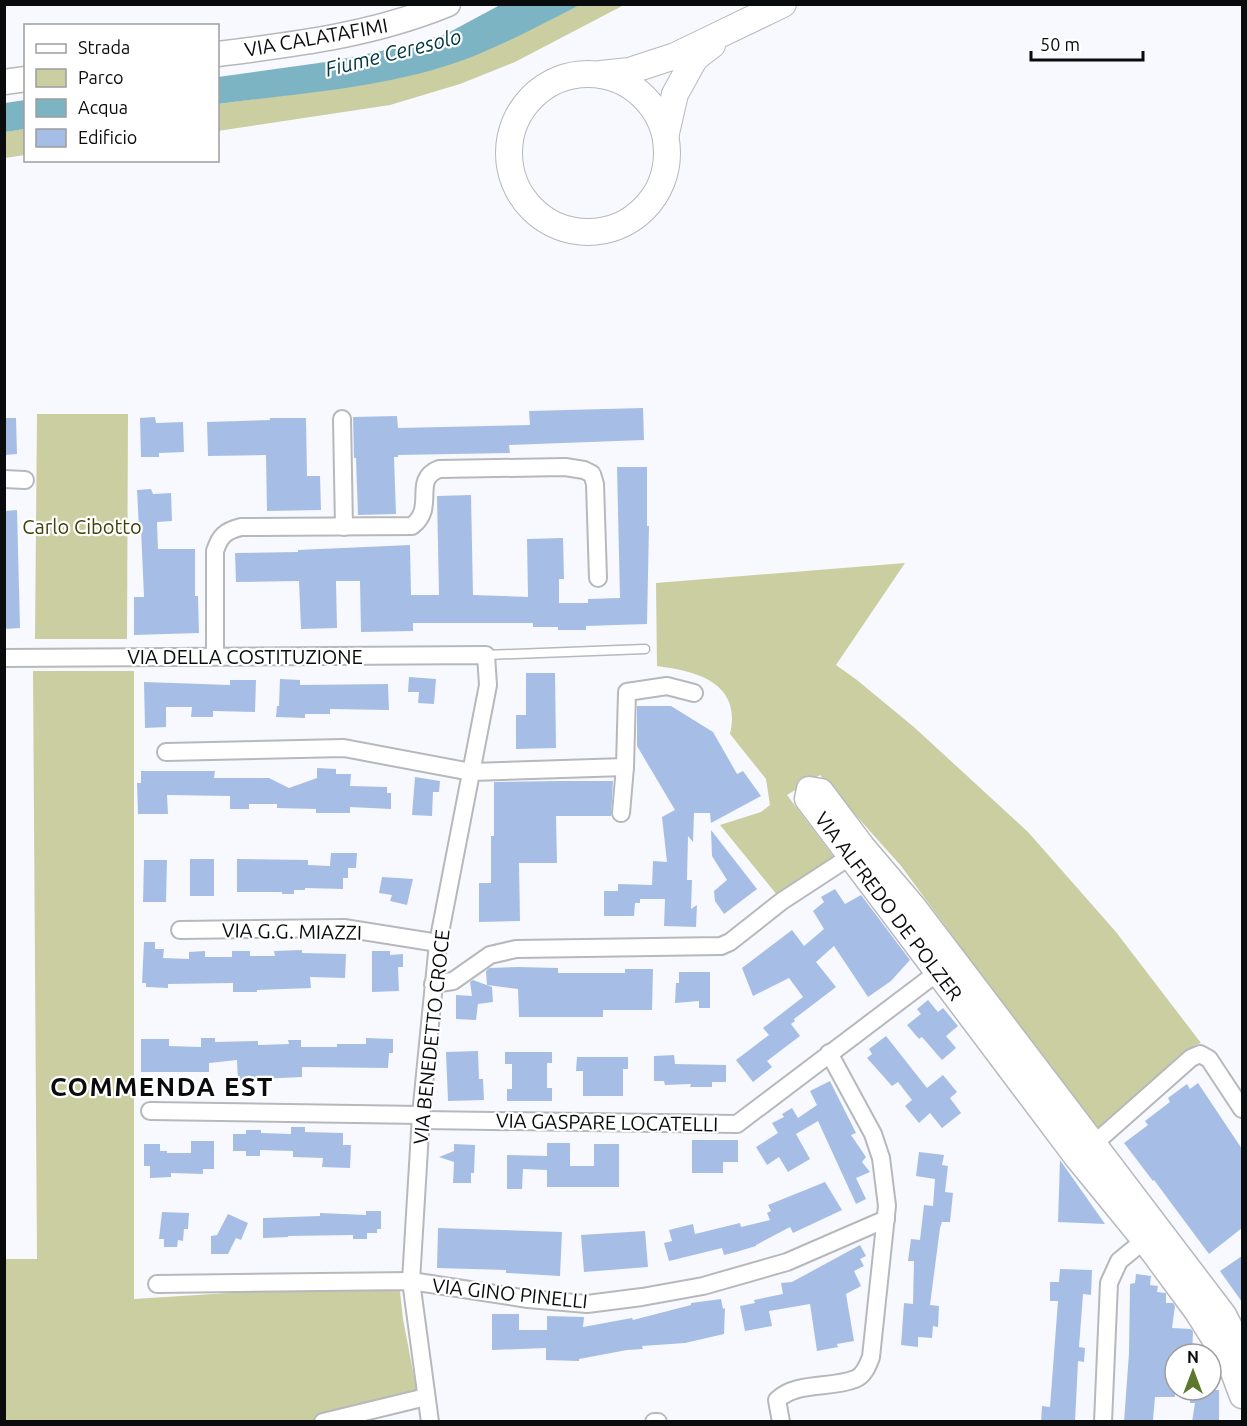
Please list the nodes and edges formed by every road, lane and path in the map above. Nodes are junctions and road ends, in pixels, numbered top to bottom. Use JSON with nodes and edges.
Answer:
{"nodes":[{"id":1,"x":448,"y":4,"type":"edge"},
{"id":2,"x":783,"y":4,"type":"edge"},
{"id":3,"x":739,"y":26,"type":"junction"},
{"id":4,"x":219,"y":54,"type":"edge"},
{"id":5,"x":598,"y":74,"type":"junction"},
{"id":6,"x":24,"y":79,"type":"edge"},
{"id":7,"x":4,"y":82,"type":"edge"},
{"id":8,"x":666,"y":133,"type":"junction"},
{"id":9,"x":342,"y":419,"type":"dead end"},
{"id":10,"x":4,"y":479,"type":"edge"},
{"id":11,"x":25,"y":480,"type":"dead end"},
{"id":12,"x":344,"y":527,"type":"junction"},
{"id":13,"x":598,"y":578,"type":"dead end"},
{"id":14,"x":645,"y":649,"type":"dead end"},
{"id":15,"x":486,"y":655,"type":"junction"},
{"id":16,"x":216,"y":656,"type":"junction"},
{"id":17,"x":4,"y":658,"type":"edge"},
{"id":18,"x":694,"y":693,"type":"dead end"},
{"id":19,"x":166,"y":752,"type":"dead end"},
{"id":20,"x":625,"y":766,"type":"junction"},
{"id":21,"x":471,"y":772,"type":"junction"},
{"id":22,"x":621,"y":813,"type":"dead end"},
{"id":23,"x":857,"y":852,"type":"joint"},
{"id":24,"x":180,"y":930,"type":"dead end"},
{"id":25,"x":438,"y":943,"type":"junction"},
{"id":26,"x":946,"y":965,"type":"junction"},
{"id":27,"x":432,"y":984,"type":"junction"},
{"id":28,"x":829,"y":1053,"type":"junction"},
{"id":29,"x":1242,"y":1109,"type":"edge"},
{"id":30,"x":150,"y":1111,"type":"dead end"},
{"id":31,"x":421,"y":1117,"type":"junction"},
{"id":32,"x":1085,"y":1151,"type":"junction"},
{"id":33,"x":886,"y":1219,"type":"junction"},
{"id":34,"x":1151,"y":1235,"type":"junction"},
{"id":35,"x":411,"y":1281,"type":"junction"},
{"id":36,"x":157,"y":1284,"type":"dead end"},
{"id":37,"x":1242,"y":1350,"type":"edge"},
{"id":38,"x":1242,"y":1396,"type":"edge"},
{"id":39,"x":426,"y":1397,"type":"junction"},
{"id":40,"x":323,"y":1422,"type":"edge"},
{"id":41,"x":430,"y":1422,"type":"edge"},
{"id":42,"x":781,"y":1422,"type":"edge"},
{"id":43,"x":1102,"y":1422,"type":"edge"}],
"edges":[{"from":1,"to":4,"type":"street","name":"VIA CALATAFIMI"},
{"from":2,"to":3,"type":"main road"},
{"from":3,"to":5,"type":"main road"},
{"from":3,"to":8,"type":"main road"},
{"from":5,"to":8,"type":"main road"},
{"from":5,"to":8,"type":"main road"},
{"from":6,"to":7,"type":"street"},
{"from":9,"to":12,"type":"street"},
{"from":10,"to":11,"type":"street"},
{"from":12,"to":13,"type":"street"},
{"from":12,"to":16,"type":"street"},
{"from":14,"to":15,"type":"lane"},
{"from":15,"to":16,"type":"street","name":"VIA DELLA COSTITUZIONE"},
{"from":15,"to":21,"type":"street","name":"VIA BENEDETTO CROCE"},
{"from":16,"to":17,"type":"street","name":"VIA DELLA COSTITUZIONE"},
{"from":18,"to":20,"type":"street"},
{"from":19,"to":21,"type":"street"},
{"from":20,"to":21,"type":"street"},
{"from":20,"to":22,"type":"street"},
{"from":21,"to":25,"type":"street","name":"VIA BENEDETTO CROCE"},
{"from":23,"to":26,"type":"street","name":"VIA ALFREDO DE POLZER"},
{"from":23,"to":27,"type":"street"},
{"from":24,"to":25,"type":"street","name":"VIA G.G. MIAZZI"},
{"from":25,"to":27,"type":"street","name":"VIA BENEDETTO CROCE"},
{"from":26,"to":28,"type":"street","name":"VIA GASPARE LOCATELLI"},
{"from":26,"to":32,"type":"street","name":"VIA ALFREDO DE POLZER"},
{"from":27,"to":31,"type":"street","name":"VIA BENEDETTO CROCE"},
{"from":28,"to":31,"type":"street","name":"VIA GASPARE LOCATELLI"},
{"from":28,"to":33,"type":"street"},
{"from":29,"to":32,"type":"street"},
{"from":30,"to":31,"type":"street","name":"VIA GASPARE LOCATELLI"},
{"from":31,"to":35,"type":"street","name":"VIA BENEDETTO CROCE"},
{"from":32,"to":34,"type":"street","name":"VIA ALFREDO DE POLZER"},
{"from":33,"to":35,"type":"street","name":"VIA GINO PINELLI"},
{"from":33,"to":42,"type":"street"},
{"from":34,"to":37,"type":"street","name":"VIA ALFREDO DE POLZER"},
{"from":34,"to":38,"type":"street","name":"VIA ALFREDO DE POLZER"},
{"from":34,"to":43,"type":"street"},
{"from":35,"to":36,"type":"street","name":"VIA GINO PINELLI"},
{"from":35,"to":39,"type":"street","name":"VIA BENEDETTO CROCE"},
{"from":39,"to":40,"type":"street"},
{"from":39,"to":41,"type":"street","name":"VIA BENEDETTO CROCE"}]}
